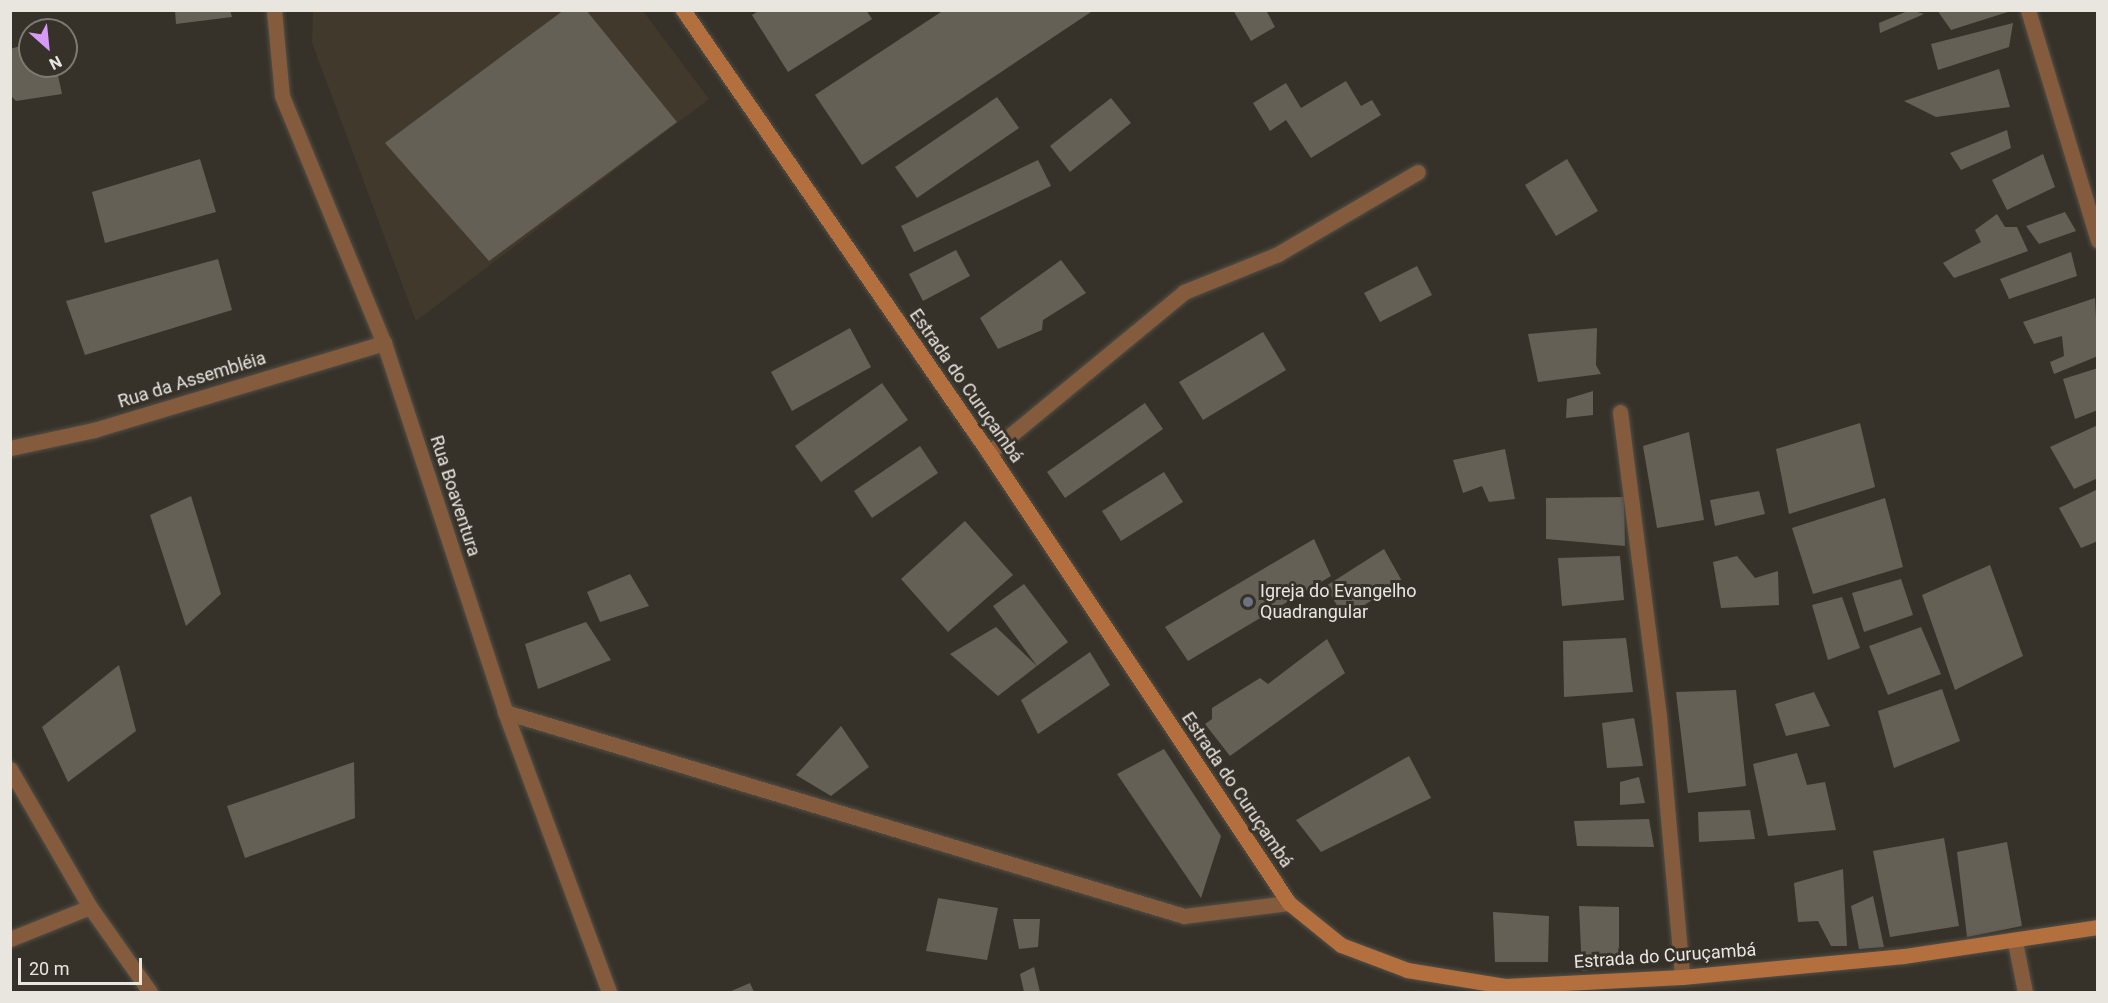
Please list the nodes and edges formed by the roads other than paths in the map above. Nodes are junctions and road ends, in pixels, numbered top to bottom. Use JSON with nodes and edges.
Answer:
{"nodes":[{"id":1,"x":274,"y":10,"type":"edge"},
{"id":2,"x":683,"y":10,"type":"edge"},
{"id":3,"x":2028,"y":10,"type":"edge"},
{"id":4,"x":1418,"y":172,"type":"dead end"},
{"id":5,"x":2097,"y":241,"type":"edge"},
{"id":6,"x":384,"y":343,"type":"junction"},
{"id":7,"x":1620,"y":412,"type":"dead end"},
{"id":8,"x":10,"y":448,"type":"edge"},
{"id":9,"x":989,"y":453,"type":"junction"},
{"id":10,"x":505,"y":712,"type":"junction"},
{"id":11,"x":10,"y":769,"type":"edge"},
{"id":12,"x":1289,"y":903,"type":"junction"},
{"id":13,"x":90,"y":907,"type":"junction"},
{"id":14,"x":2097,"y":927,"type":"edge"},
{"id":15,"x":10,"y":939,"type":"edge"},
{"id":16,"x":2015,"y":942,"type":"junction"},
{"id":17,"x":1682,"y":976,"type":"junction"},
{"id":18,"x":150,"y":993,"type":"edge"},
{"id":19,"x":609,"y":993,"type":"edge"},
{"id":20,"x":2025,"y":993,"type":"edge"}],
"edges":[{"from":1,"to":6,"type":"street","name":"Rua Boaventura"},
{"from":2,"to":9,"type":"street","name":"Estrada do Curuçambá"},
{"from":3,"to":5,"type":"street"},
{"from":4,"to":9,"type":"street"},
{"from":6,"to":8,"type":"street","name":"Rua da Assembléia"},
{"from":6,"to":10,"type":"street","name":"Rua Boaventura"},
{"from":7,"to":17,"type":"street"},
{"from":9,"to":12,"type":"street","name":"Estrada do Curuçambá"},
{"from":10,"to":12,"type":"street"},
{"from":10,"to":19,"type":"street","name":"Rua Boaventura"},
{"from":11,"to":13,"type":"street"},
{"from":12,"to":17,"type":"street","name":"Estrada do Curuçambá"},
{"from":13,"to":15,"type":"street"},
{"from":13,"to":18,"type":"street"},
{"from":14,"to":16,"type":"street","name":"Estrada do Curuçambá"},
{"from":16,"to":17,"type":"street","name":"Estrada do Curuçambá"},
{"from":16,"to":20,"type":"street"}]}
